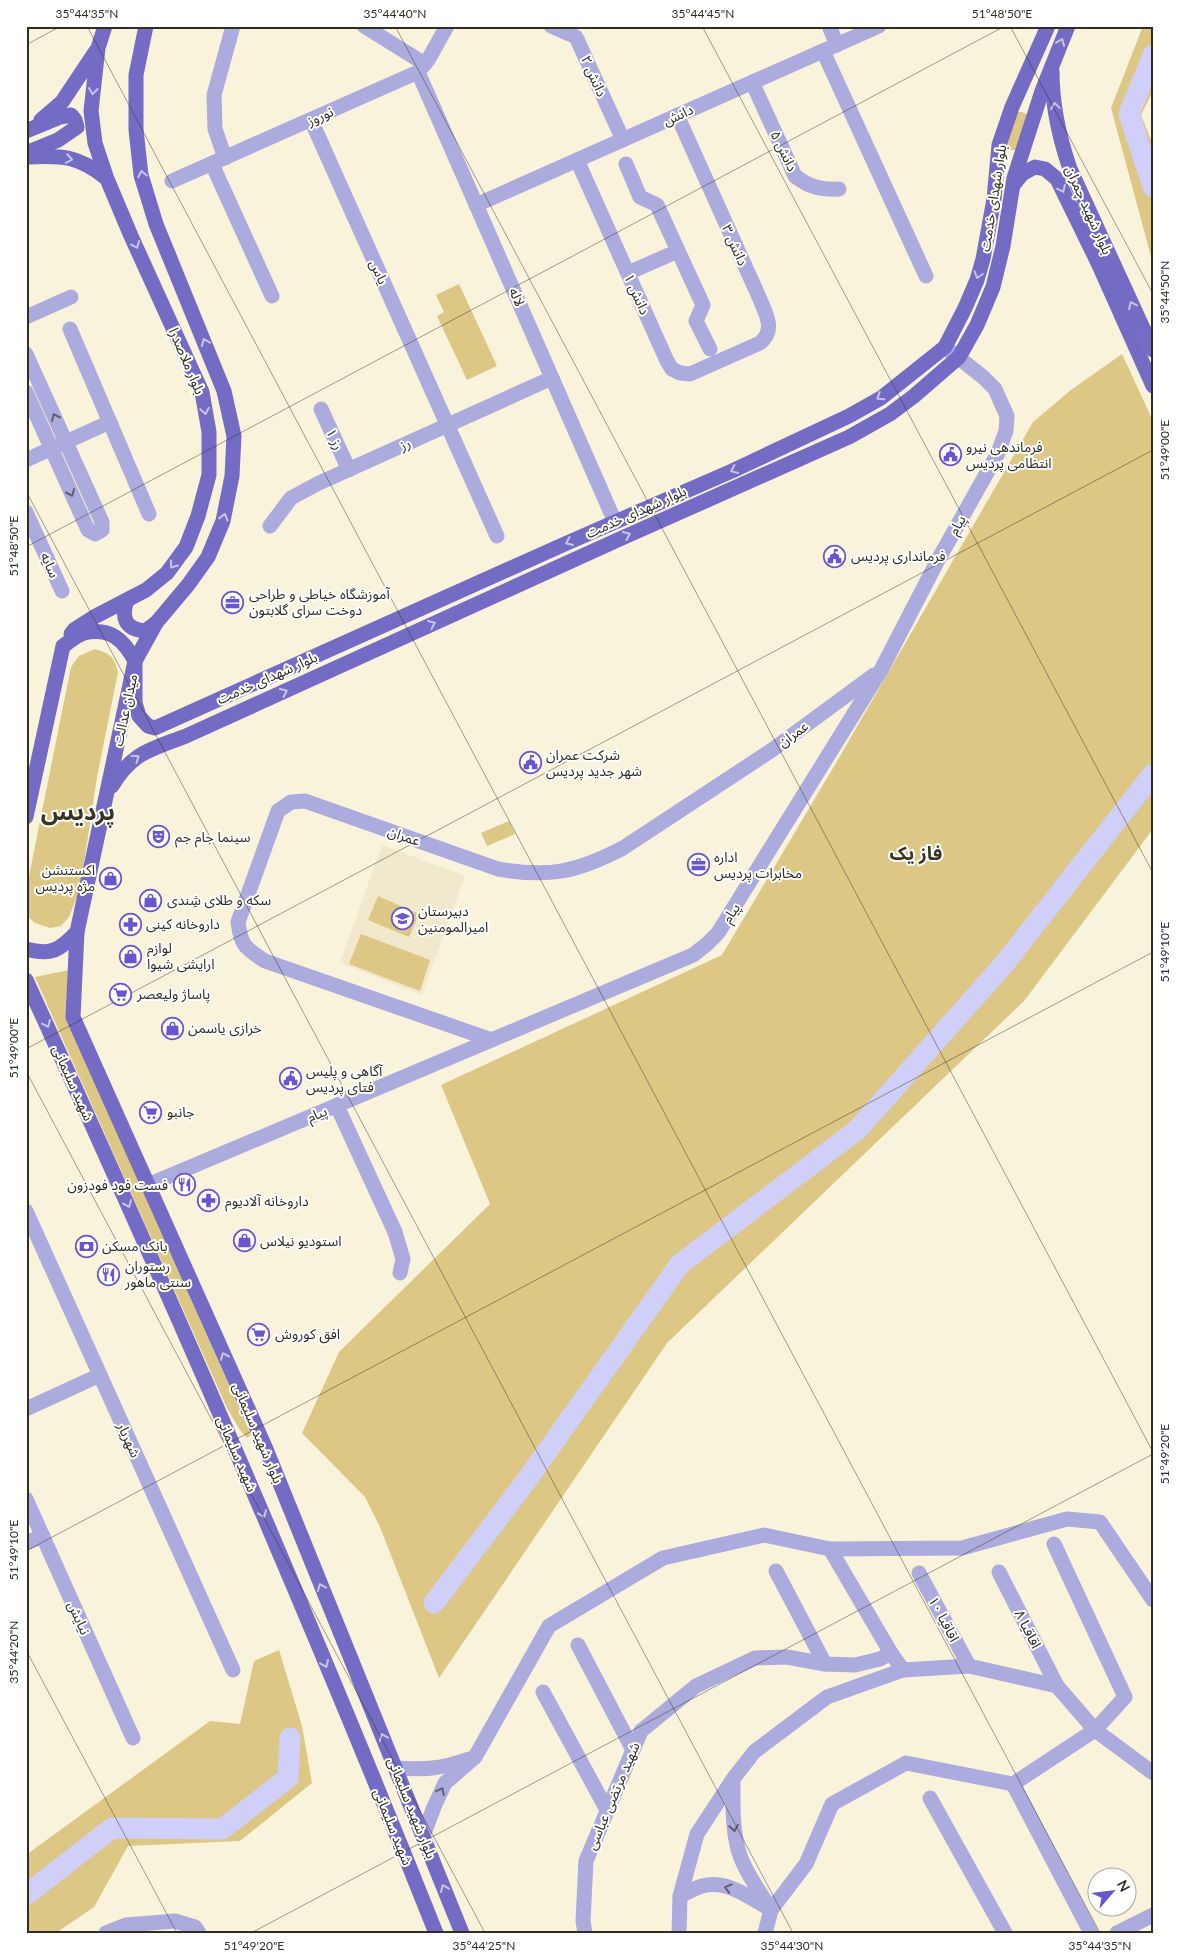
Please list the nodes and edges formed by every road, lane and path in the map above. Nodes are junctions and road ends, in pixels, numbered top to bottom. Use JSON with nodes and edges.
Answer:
{"nodes":[{"id":1,"x":105,"y":26,"type":"edge"},
{"id":2,"x":146,"y":26,"type":"edge"},
{"id":3,"x":233,"y":26,"type":"edge"},
{"id":4,"x":447,"y":26,"type":"edge"},
{"id":5,"x":551,"y":26,"type":"edge"},
{"id":6,"x":829,"y":26,"type":"edge"},
{"id":7,"x":879,"y":26,"type":"edge"},
{"id":8,"x":1048,"y":26,"type":"edge"},
{"id":9,"x":1068,"y":26,"type":"edge"},
{"id":10,"x":373,"y":29,"type":"edge"},
{"id":11,"x":98,"y":48,"type":"junction"},
{"id":12,"x":830,"y":48,"type":"junction"},
{"id":13,"x":1052,"y":62,"type":"junction"},
{"id":14,"x":421,"y":68,"type":"junction"},
{"id":15,"x":752,"y":82,"type":"junction"},
{"id":16,"x":1012,"y":107,"type":"junction"},
{"id":17,"x":677,"y":115,"type":"junction"},
{"id":18,"x":1035,"y":116,"type":"junction"},
{"id":19,"x":311,"y":120,"type":"junction"},
{"id":20,"x":26,"y":130,"type":"edge"},
{"id":21,"x":622,"y":140,"type":"junction"},
{"id":22,"x":1062,"y":146,"type":"junction"},
{"id":23,"x":26,"y":152,"type":"edge"},
{"id":24,"x":1012,"y":152,"type":"junction"},
{"id":25,"x":26,"y":157,"type":"edge"},
{"id":26,"x":577,"y":160,"type":"junction"},
{"id":27,"x":218,"y":161,"type":"junction"},
{"id":28,"x":626,"y":164,"type":"dead end"},
{"id":29,"x":1035,"y":167,"type":"junction"},
{"id":30,"x":997,"y":170,"type":"junction"},
{"id":31,"x":107,"y":179,"type":"junction"},
{"id":32,"x":172,"y":181,"type":"dead end"},
{"id":33,"x":1014,"y":182,"type":"junction"},
{"id":34,"x":839,"y":188,"type":"dead end"},
{"id":35,"x":476,"y":205,"type":"junction"},
{"id":36,"x":678,"y":251,"type":"junction"},
{"id":37,"x":628,"y":273,"type":"junction"},
{"id":38,"x":926,"y":276,"type":"dead end"},
{"id":39,"x":272,"y":296,"type":"dead end"},
{"id":40,"x":71,"y":297,"type":"dead end"},
{"id":41,"x":26,"y":317,"type":"edge"},
{"id":42,"x":70,"y":329,"type":"dead end"},
{"id":43,"x":945,"y":347,"type":"junction"},
{"id":44,"x":710,"y":349,"type":"dead end"},
{"id":45,"x":1153,"y":350,"type":"edge"},
{"id":46,"x":26,"y":354,"type":"edge"},
{"id":47,"x":730,"y":357,"type":"joint"},
{"id":48,"x":959,"y":357,"type":"junction"},
{"id":49,"x":552,"y":378,"type":"junction"},
{"id":50,"x":1153,"y":386,"type":"edge"},
{"id":51,"x":26,"y":392,"type":"edge"},
{"id":52,"x":320,"y":409,"type":"dead end"},
{"id":53,"x":110,"y":422,"type":"junction"},
{"id":54,"x":448,"y":425,"type":"junction"},
{"id":55,"x":66,"y":442,"type":"junction"},
{"id":56,"x":52,"y":448,"type":"junction"},
{"id":57,"x":26,"y":460,"type":"edge"},
{"id":58,"x":349,"y":470,"type":"junction"},
{"id":59,"x":26,"y":512,"type":"edge"},
{"id":60,"x":149,"y":514,"type":"dead end"},
{"id":61,"x":615,"y":522,"type":"junction"},
{"id":62,"x":270,"y":526,"type":"dead end"},
{"id":63,"x":497,"y":536,"type":"dead end"},
{"id":64,"x":62,"y":591,"type":"dead end"},
{"id":65,"x":128,"y":600,"type":"junction"},
{"id":66,"x":156,"y":623,"type":"junction"},
{"id":67,"x":63,"y":646,"type":"junction"},
{"id":68,"x":135,"y":662,"type":"junction"},
{"id":69,"x":881,"y":670,"type":"junction"},
{"id":70,"x":30,"y":788,"type":"edge"},
{"id":71,"x":106,"y":796,"type":"junction"},
{"id":72,"x":26,"y":817,"type":"edge"},
{"id":73,"x":77,"y":932,"type":"junction"},
{"id":74,"x":26,"y":949,"type":"edge"},
{"id":75,"x":26,"y":980,"type":"edge"},
{"id":76,"x":492,"y":1040,"type":"junction"},
{"id":77,"x":337,"y":1106,"type":"junction"},
{"id":78,"x":148,"y":1185,"type":"junction"},
{"id":79,"x":26,"y":1211,"type":"edge"},
{"id":80,"x":400,"y":1273,"type":"dead end"},
{"id":81,"x":100,"y":1375,"type":"junction"},
{"id":82,"x":26,"y":1409,"type":"edge"},
{"id":83,"x":266,"y":1449,"type":"junction"},
{"id":84,"x":241,"y":1460,"type":"junction"},
{"id":85,"x":26,"y":1499,"type":"edge"},
{"id":86,"x":43,"y":1536,"type":"junction"},
{"id":87,"x":26,"y":1543,"type":"edge"},
{"id":88,"x":1054,"y":1544,"type":"dead end"},
{"id":89,"x":830,"y":1548,"type":"junction"},
{"id":90,"x":776,"y":1571,"type":"dead end"},
{"id":91,"x":999,"y":1572,"type":"dead end"},
{"id":92,"x":919,"y":1573,"type":"dead end"},
{"id":93,"x":1153,"y":1600,"type":"edge"},
{"id":94,"x":578,"y":1645,"type":"dead end"},
{"id":95,"x":891,"y":1653,"type":"junction"},
{"id":96,"x":824,"y":1664,"type":"junction"},
{"id":97,"x":969,"y":1666,"type":"junction"},
{"id":98,"x":233,"y":1670,"type":"dead end"},
{"id":99,"x":903,"y":1670,"type":"junction"},
{"id":100,"x":1057,"y":1686,"type":"junction"},
{"id":101,"x":543,"y":1692,"type":"dead end"},
{"id":102,"x":1095,"y":1730,"type":"junction"},
{"id":103,"x":132,"y":1738,"type":"dead end"},
{"id":104,"x":633,"y":1750,"type":"junction"},
{"id":105,"x":475,"y":1757,"type":"junction"},
{"id":106,"x":395,"y":1768,"type":"junction"},
{"id":107,"x":1153,"y":1773,"type":"edge"},
{"id":108,"x":733,"y":1779,"type":"junction"},
{"id":109,"x":1013,"y":1784,"type":"junction"},
{"id":110,"x":930,"y":1798,"type":"dead end"},
{"id":111,"x":607,"y":1810,"type":"junction"},
{"id":112,"x":423,"y":1836,"type":"junction"},
{"id":113,"x":680,"y":1896,"type":"junction"},
{"id":114,"x":771,"y":1910,"type":"junction"},
{"id":115,"x":1153,"y":1915,"type":"edge"},
{"id":116,"x":106,"y":1933,"type":"edge"},
{"id":117,"x":199,"y":1933,"type":"edge"},
{"id":118,"x":436,"y":1933,"type":"edge"},
{"id":119,"x":462,"y":1933,"type":"edge"},
{"id":120,"x":585,"y":1933,"type":"edge"},
{"id":121,"x":678,"y":1933,"type":"edge"},
{"id":122,"x":765,"y":1933,"type":"edge"},
{"id":123,"x":1005,"y":1933,"type":"edge"},
{"id":124,"x":1091,"y":1933,"type":"edge"},
{"id":125,"x":1117,"y":1933,"type":"edge"}],
"edges":[{"from":1,"to":11,"type":"main road","name":"بلوار ملاصدرا"},
{"from":66,"to":2,"type":"main road","name":"بلوار ملاصدرا","one_way":true},
{"from":3,"to":27,"type":"street"},
{"from":4,"to":14,"type":"street"},
{"from":5,"to":21,"type":"street","name":"دانش ۲"},
{"from":6,"to":12,"type":"street"},
{"from":7,"to":12,"type":"street","name":"دانش"},
{"from":8,"to":16,"type":"main road","name":"بلوار شهدای خدمت"},
{"from":13,"to":9,"type":"main road","one_way":true},
{"from":10,"to":14,"type":"street"},
{"from":11,"to":20,"type":"main road"},
{"from":11,"to":31,"type":"main road","name":"بلوار ملاصدرا","one_way":true},
{"from":12,"to":15,"type":"street","name":"دانش"},
{"from":12,"to":38,"type":"street"},
{"from":13,"to":18,"type":"main road"},
{"from":22,"to":13,"type":"main road","name":"بلوار شهید چمران","one_way":true},
{"from":14,"to":19,"type":"street","name":"نوروز"},
{"from":14,"to":35,"type":"street","name":"لاله"},
{"from":15,"to":17,"type":"street","name":"دانش"},
{"from":15,"to":34,"type":"street","name":"دانش ۵"},
{"from":16,"to":18,"type":"main road"},
{"from":16,"to":24,"type":"main road","name":"بلوار شهدای خدمت"},
{"from":17,"to":21,"type":"street","name":"دانش"},
{"from":17,"to":47,"type":"street","name":"دانش ۳"},
{"from":18,"to":22,"type":"main road"},
{"from":18,"to":24,"type":"main road"},
{"from":19,"to":27,"type":"street","name":"نوروز"},
{"from":19,"to":54,"type":"street","name":"یاس"},
{"from":20,"to":23,"type":"main road"},
{"from":21,"to":26,"type":"street","name":"دانش"},
{"from":45,"to":22,"type":"main road","name":"بلوار شهید چمران","one_way":true},
{"from":24,"to":29,"type":"main road","name":"بلوار شهید چمران"},
{"from":24,"to":30,"type":"main road","name":"بلوار شهدای خدمت"},
{"from":24,"to":33,"type":"main road","name":"بلوار شهدای خدمت"},
{"from":25,"to":31,"type":"main road","one_way":true},
{"from":26,"to":35,"type":"street","name":"دانش"},
{"from":26,"to":37,"type":"street","name":"دانش ۱"},
{"from":27,"to":32,"type":"street","name":"نوروز"},
{"from":27,"to":39,"type":"street"},
{"from":28,"to":36,"type":"street"},
{"from":29,"to":33,"type":"main road"},
{"from":29,"to":50,"type":"main road","name":"بلوار شهید چمران","one_way":true},
{"from":30,"to":33,"type":"main road"},
{"from":30,"to":43,"type":"main road","name":"بلوار شهدای خدمت","one_way":true},
{"from":31,"to":65,"type":"main road","name":"بلوار ملاصدرا","one_way":true},
{"from":33,"to":48,"type":"main road","name":"بلوار شهدای خدمت"},
{"from":35,"to":49,"type":"street","name":"لاله"},
{"from":36,"to":37,"type":"street"},
{"from":36,"to":44,"type":"street"},
{"from":37,"to":47,"type":"street","name":"دانش ۱"},
{"from":40,"to":41,"type":"street"},
{"from":42,"to":53,"type":"street"},
{"from":43,"to":48,"type":"street","name":"پیام"},
{"from":43,"to":61,"type":"main road","name":"بلوار شهدای خدمت","one_way":true},
{"from":55,"to":46,"type":"street","one_way":true},
{"from":48,"to":69,"type":"street","name":"پیام"},
{"from":71,"to":48,"type":"main road","name":"بلوار شهدای خدمت","one_way":true},
{"from":49,"to":54,"type":"street","name":"رز"},
{"from":49,"to":61,"type":"street","name":"لاله"},
{"from":51,"to":56,"type":"street"},
{"from":52,"to":58,"type":"street","name":"رز ۱"},
{"from":53,"to":55,"type":"street"},
{"from":53,"to":60,"type":"street"},
{"from":54,"to":58,"type":"street","name":"رز"},
{"from":54,"to":63,"type":"street","name":"یاس"},
{"from":55,"to":56,"type":"street"},
{"from":56,"to":55,"type":"street","one_way":true},
{"from":56,"to":57,"type":"street"},
{"from":58,"to":62,"type":"street","name":"رز"},
{"from":59,"to":64,"type":"street","name":"سایه"},
{"from":61,"to":68,"type":"main road","name":"بلوار شهدای خدمت","one_way":true},
{"from":65,"to":66,"type":"main road"},
{"from":65,"to":67,"type":"main road","name":"بلوار ملاصدرا"},
{"from":66,"to":68,"type":"main road","name":"بلوار ملاصدرا"},
{"from":67,"to":68,"type":"main road","name":"میدان عدالت"},
{"from":67,"to":70,"type":"main road"},
{"from":68,"to":71,"type":"main road","name":"میدان عدالت"},
{"from":69,"to":76,"type":"street","name":"پیام"},
{"from":69,"to":76,"type":"street","name":"عمران"},
{"from":70,"to":72,"type":"main road"},
{"from":71,"to":73,"type":"main road","name":"میدان عدالت"},
{"from":73,"to":74,"type":"main road"},
{"from":73,"to":78,"type":"main road","name":"بلوار شهید سلیمانی"},
{"from":75,"to":84,"type":"main road","name":"شهید سلیمانی","one_way":true},
{"from":76,"to":77,"type":"street","name":"پیام"},
{"from":77,"to":78,"type":"street","name":"پیام"},
{"from":77,"to":80,"type":"street"},
{"from":83,"to":78,"type":"main road","name":"بلوار شهید سلیمانی","one_way":true},
{"from":79,"to":81,"type":"street","name":"شهریار"},
{"from":81,"to":82,"type":"street"},
{"from":81,"to":98,"type":"street","name":"شهریار"},
{"from":83,"to":84,"type":"main road"},
{"from":106,"to":83,"type":"main road","name":"بلوار شهید سلیمانی","one_way":true},
{"from":84,"to":118,"type":"main road","name":"شهید سلیمانی","one_way":true},
{"from":85,"to":86,"type":"street","name":"نیایش"},
{"from":86,"to":87,"type":"street"},
{"from":86,"to":103,"type":"street","name":"نیایش"},
{"from":88,"to":102,"type":"street"},
{"from":89,"to":93,"type":"street"},
{"from":89,"to":95,"type":"street"},
{"from":89,"to":105,"type":"street"},
{"from":90,"to":96,"type":"street"},
{"from":91,"to":100,"type":"street","name":"اقاقیا ۸"},
{"from":92,"to":97,"type":"street","name":"اقاقیا ۱۰"},
{"from":94,"to":104,"type":"street"},
{"from":95,"to":96,"type":"street","name":"شهید مرتضی عباسی"},
{"from":95,"to":99,"type":"street"},
{"from":96,"to":104,"type":"street","name":"شهید مرتضی عباسی"},
{"from":97,"to":99,"type":"street"},
{"from":97,"to":100,"type":"street"},
{"from":99,"to":108,"type":"street"},
{"from":100,"to":102,"type":"street"},
{"from":101,"to":111,"type":"street"},
{"from":102,"to":107,"type":"street"},
{"from":102,"to":109,"type":"street"},
{"from":104,"to":111,"type":"street","name":"شهید مرتضی عباسی"},
{"from":105,"to":106,"type":"street"},
{"from":112,"to":105,"type":"street","one_way":true},
{"from":106,"to":112,"type":"main road","name":"بلوار شهید سلیمانی"},
{"from":108,"to":113,"type":"street"},
{"from":108,"to":114,"type":"street","one_way":true},
{"from":109,"to":114,"type":"street"},
{"from":109,"to":124,"type":"street"},
{"from":110,"to":123,"type":"street"},
{"from":111,"to":120,"type":"street","name":"شهید مرتضی عباسی"},
{"from":119,"to":112,"type":"main road","name":"بلوار شهید سلیمانی","one_way":true},
{"from":114,"to":113,"type":"street","one_way":true},
{"from":113,"to":121,"type":"street"},
{"from":114,"to":122,"type":"street"},
{"from":115,"to":125,"type":"street"},
{"from":116,"to":117,"type":"street"}]}
